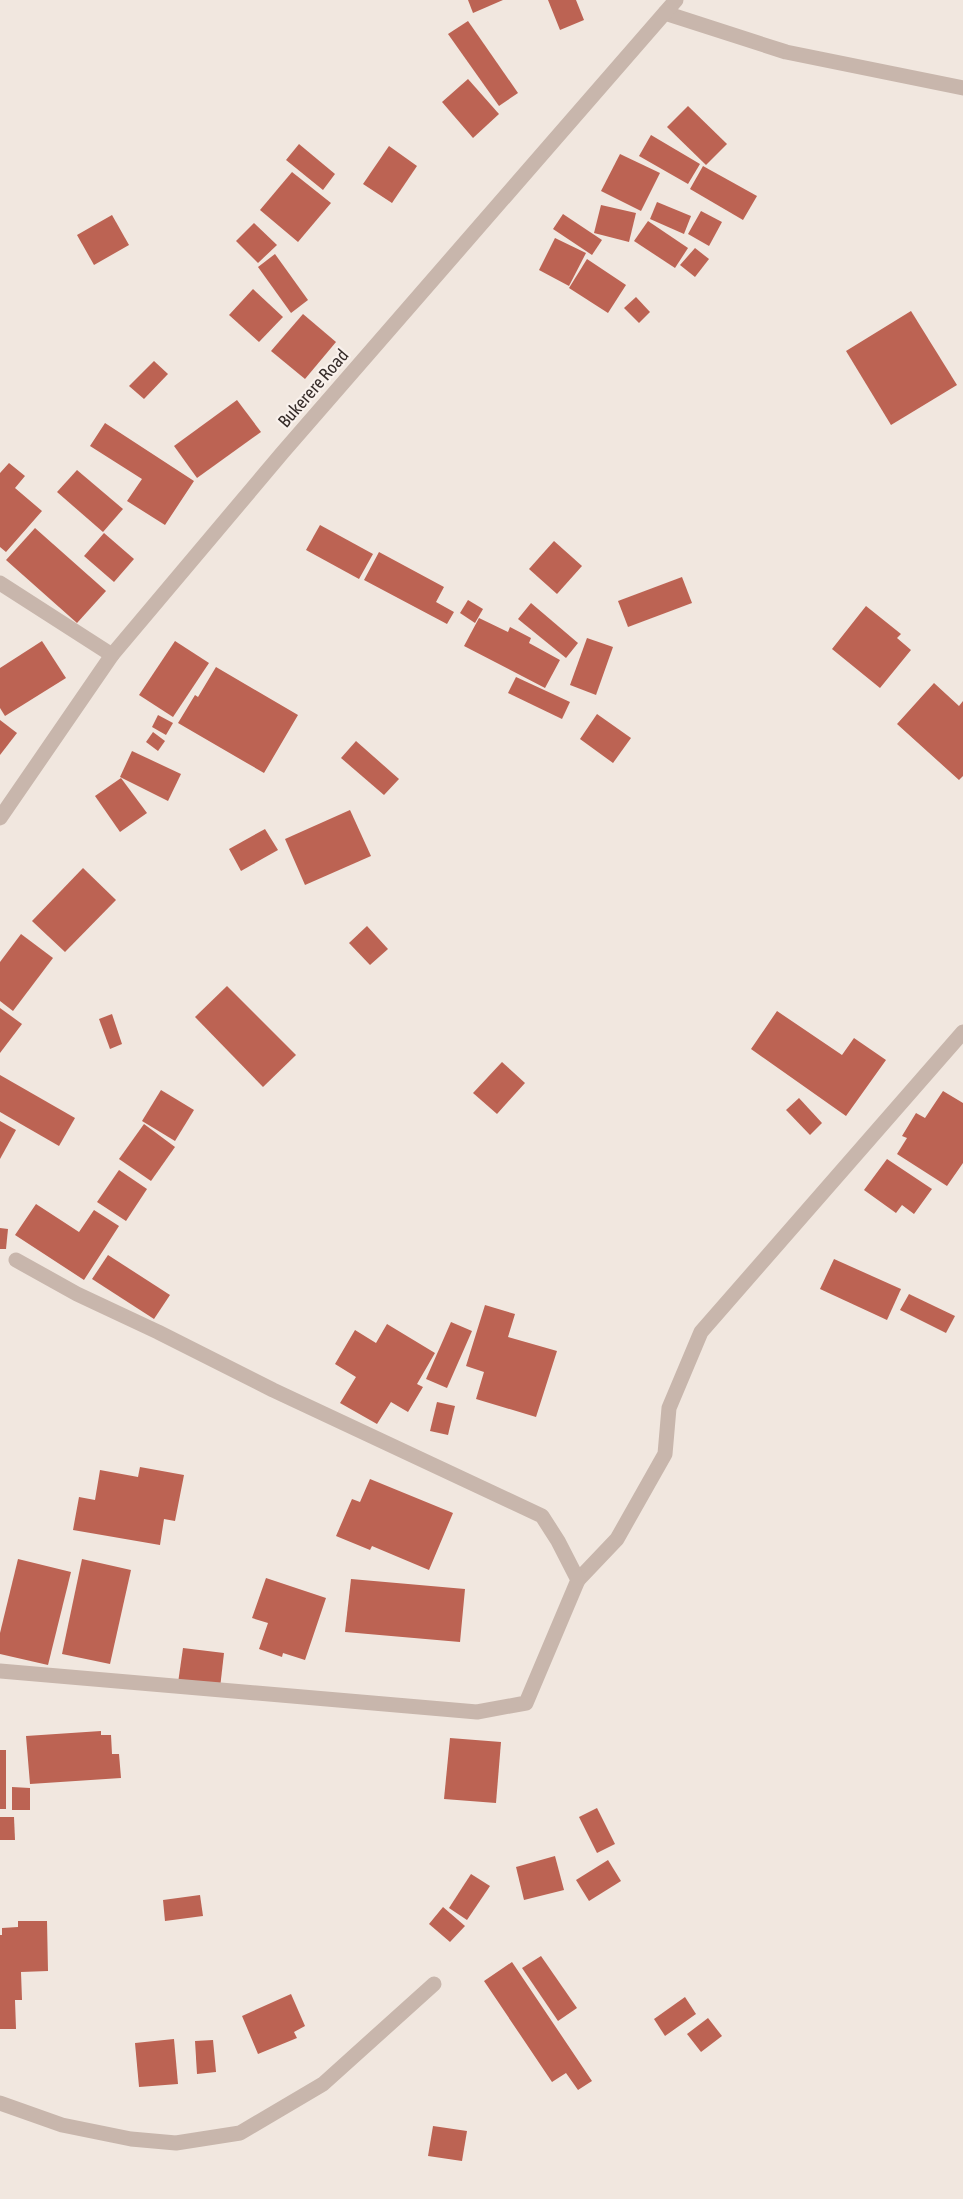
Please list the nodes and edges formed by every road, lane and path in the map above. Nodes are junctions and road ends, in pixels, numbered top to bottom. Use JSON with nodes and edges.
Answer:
{"nodes":[{"id":1,"x":676,"y":0,"type":"edge"},
{"id":2,"x":665,"y":13,"type":"junction"},
{"id":3,"x":963,"y":88,"type":"edge"},
{"id":4,"x":0,"y":583,"type":"edge"},
{"id":5,"x":112,"y":655,"type":"junction"},
{"id":6,"x":0,"y":818,"type":"edge"},
{"id":7,"x":963,"y":1032,"type":"edge"},
{"id":8,"x":16,"y":1260,"type":"dead end"},
{"id":9,"x":578,"y":1580,"type":"junction"},
{"id":10,"x":0,"y":1671,"type":"edge"},
{"id":11,"x":434,"y":1984,"type":"dead end"},
{"id":12,"x":0,"y":2103,"type":"edge"}],
"edges":[{"from":1,"to":2,"type":"street","name":"Bukerere Road"},
{"from":2,"to":3,"type":"street"},
{"from":2,"to":5,"type":"street","name":"Bukerere Road"},
{"from":4,"to":5,"type":"street"},
{"from":5,"to":6,"type":"street","name":"Bukerere Road"},
{"from":7,"to":9,"type":"street"},
{"from":8,"to":9,"type":"street"},
{"from":9,"to":10,"type":"street"},
{"from":11,"to":12,"type":"street"}]}
